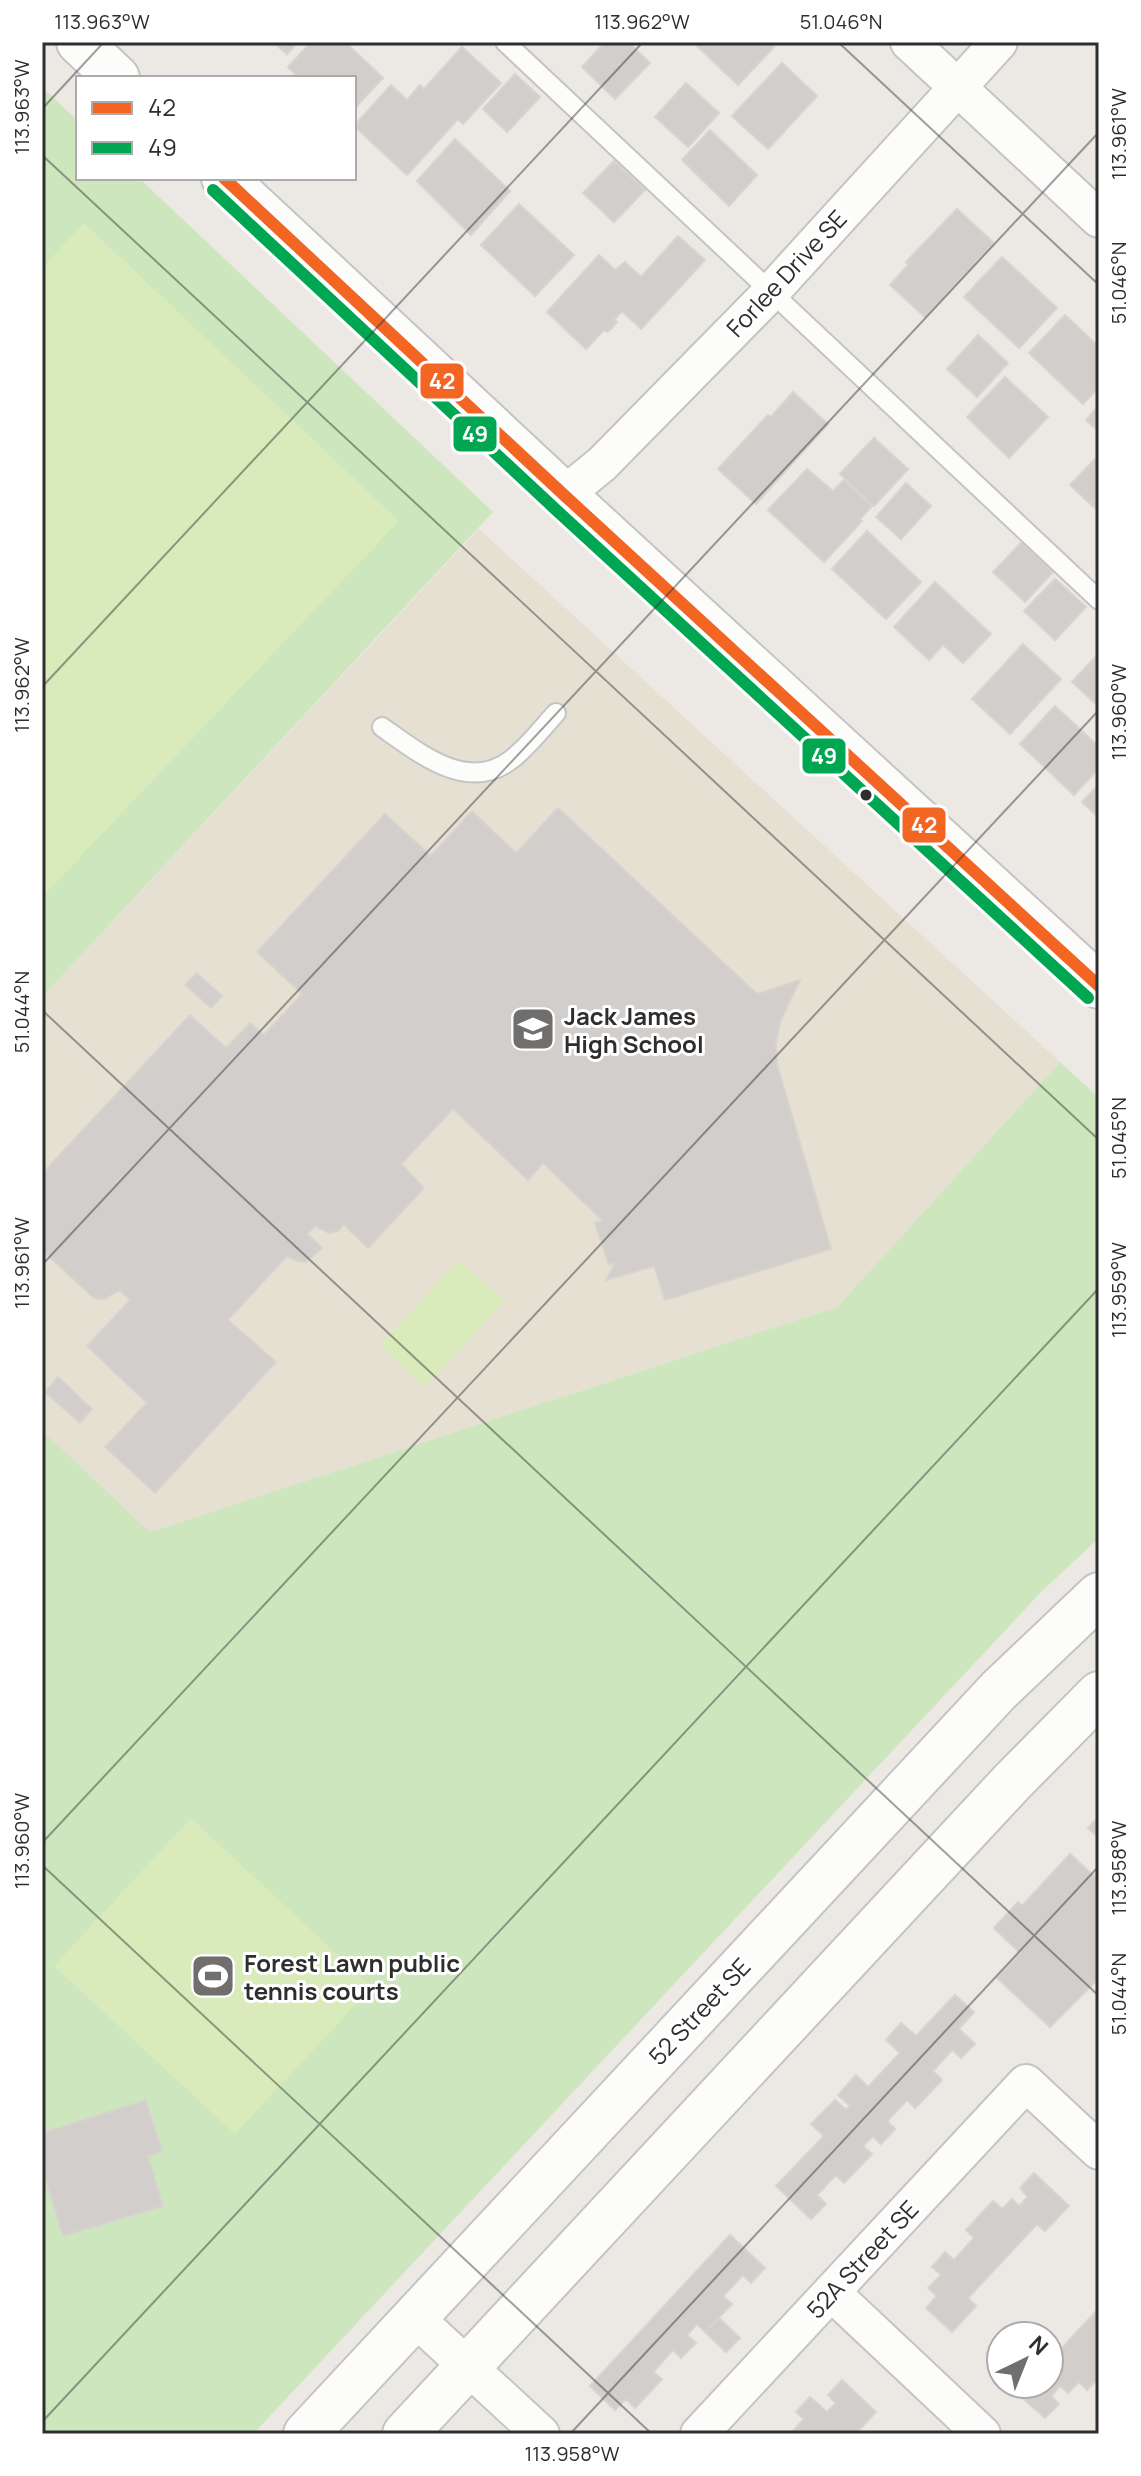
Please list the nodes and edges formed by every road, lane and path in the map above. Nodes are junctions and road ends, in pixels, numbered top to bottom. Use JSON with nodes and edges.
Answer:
{"nodes":[{"id":1,"x":79,"y":42,"type":"edge"},
{"id":2,"x":505,"y":42,"type":"edge"},
{"id":3,"x":909,"y":42,"type":"edge"},
{"id":4,"x":999,"y":42,"type":"edge"},
{"id":5,"x":115,"y":76,"type":"edge"},
{"id":6,"x":957,"y":87,"type":"junction"},
{"id":7,"x":226,"y":180,"type":"edge"},
{"id":8,"x":1099,"y":219,"type":"edge"},
{"id":9,"x":771,"y":292,"type":"junction"},
{"id":10,"x":564,"y":495,"type":"junction"},
{"id":11,"x":1099,"y":600,"type":"edge"},
{"id":12,"x":556,"y":713,"type":"dead end"},
{"id":13,"x":382,"y":727,"type":"dead end"},
{"id":14,"x":1099,"y":986,"type":"edge"},
{"id":15,"x":1099,"y":1595,"type":"edge"},
{"id":16,"x":1099,"y":1694,"type":"edge"},
{"id":17,"x":1099,"y":2151,"type":"edge"},
{"id":18,"x":831,"y":2292,"type":"junction"},
{"id":19,"x":413,"y":2316,"type":"junction"},
{"id":20,"x":467,"y":2366,"type":"junction"},
{"id":21,"x":306,"y":2434,"type":"edge"},
{"id":22,"x":405,"y":2434,"type":"edge"},
{"id":23,"x":541,"y":2434,"type":"edge"},
{"id":24,"x":699,"y":2434,"type":"edge"},
{"id":25,"x":982,"y":2434,"type":"edge"}],
"edges":[{"from":1,"to":5,"type":"main road"},
{"from":2,"to":9,"type":"lane"},
{"from":3,"to":6,"type":"street"},
{"from":4,"to":6,"type":"street","name":"Forlee Drive SE"},
{"from":6,"to":8,"type":"street"},
{"from":6,"to":9,"type":"street","name":"Forlee Drive SE"},
{"from":7,"to":10,"type":"main road"},
{"from":9,"to":10,"type":"street","name":"Forlee Drive SE"},
{"from":9,"to":11,"type":"lane"},
{"from":10,"to":14,"type":"main road"},
{"from":12,"to":13,"type":"lane"},
{"from":15,"to":19,"type":"main road","name":"52 Street SE"},
{"from":16,"to":20,"type":"main road"},
{"from":17,"to":18,"type":"street","name":"52A Street SE"},
{"from":18,"to":24,"type":"street","name":"52A Street SE"},
{"from":18,"to":25,"type":"street"},
{"from":19,"to":20,"type":"street"},
{"from":19,"to":21,"type":"main road","name":"52 Street SE"},
{"from":20,"to":22,"type":"main road"},
{"from":20,"to":23,"type":"street"}]}
